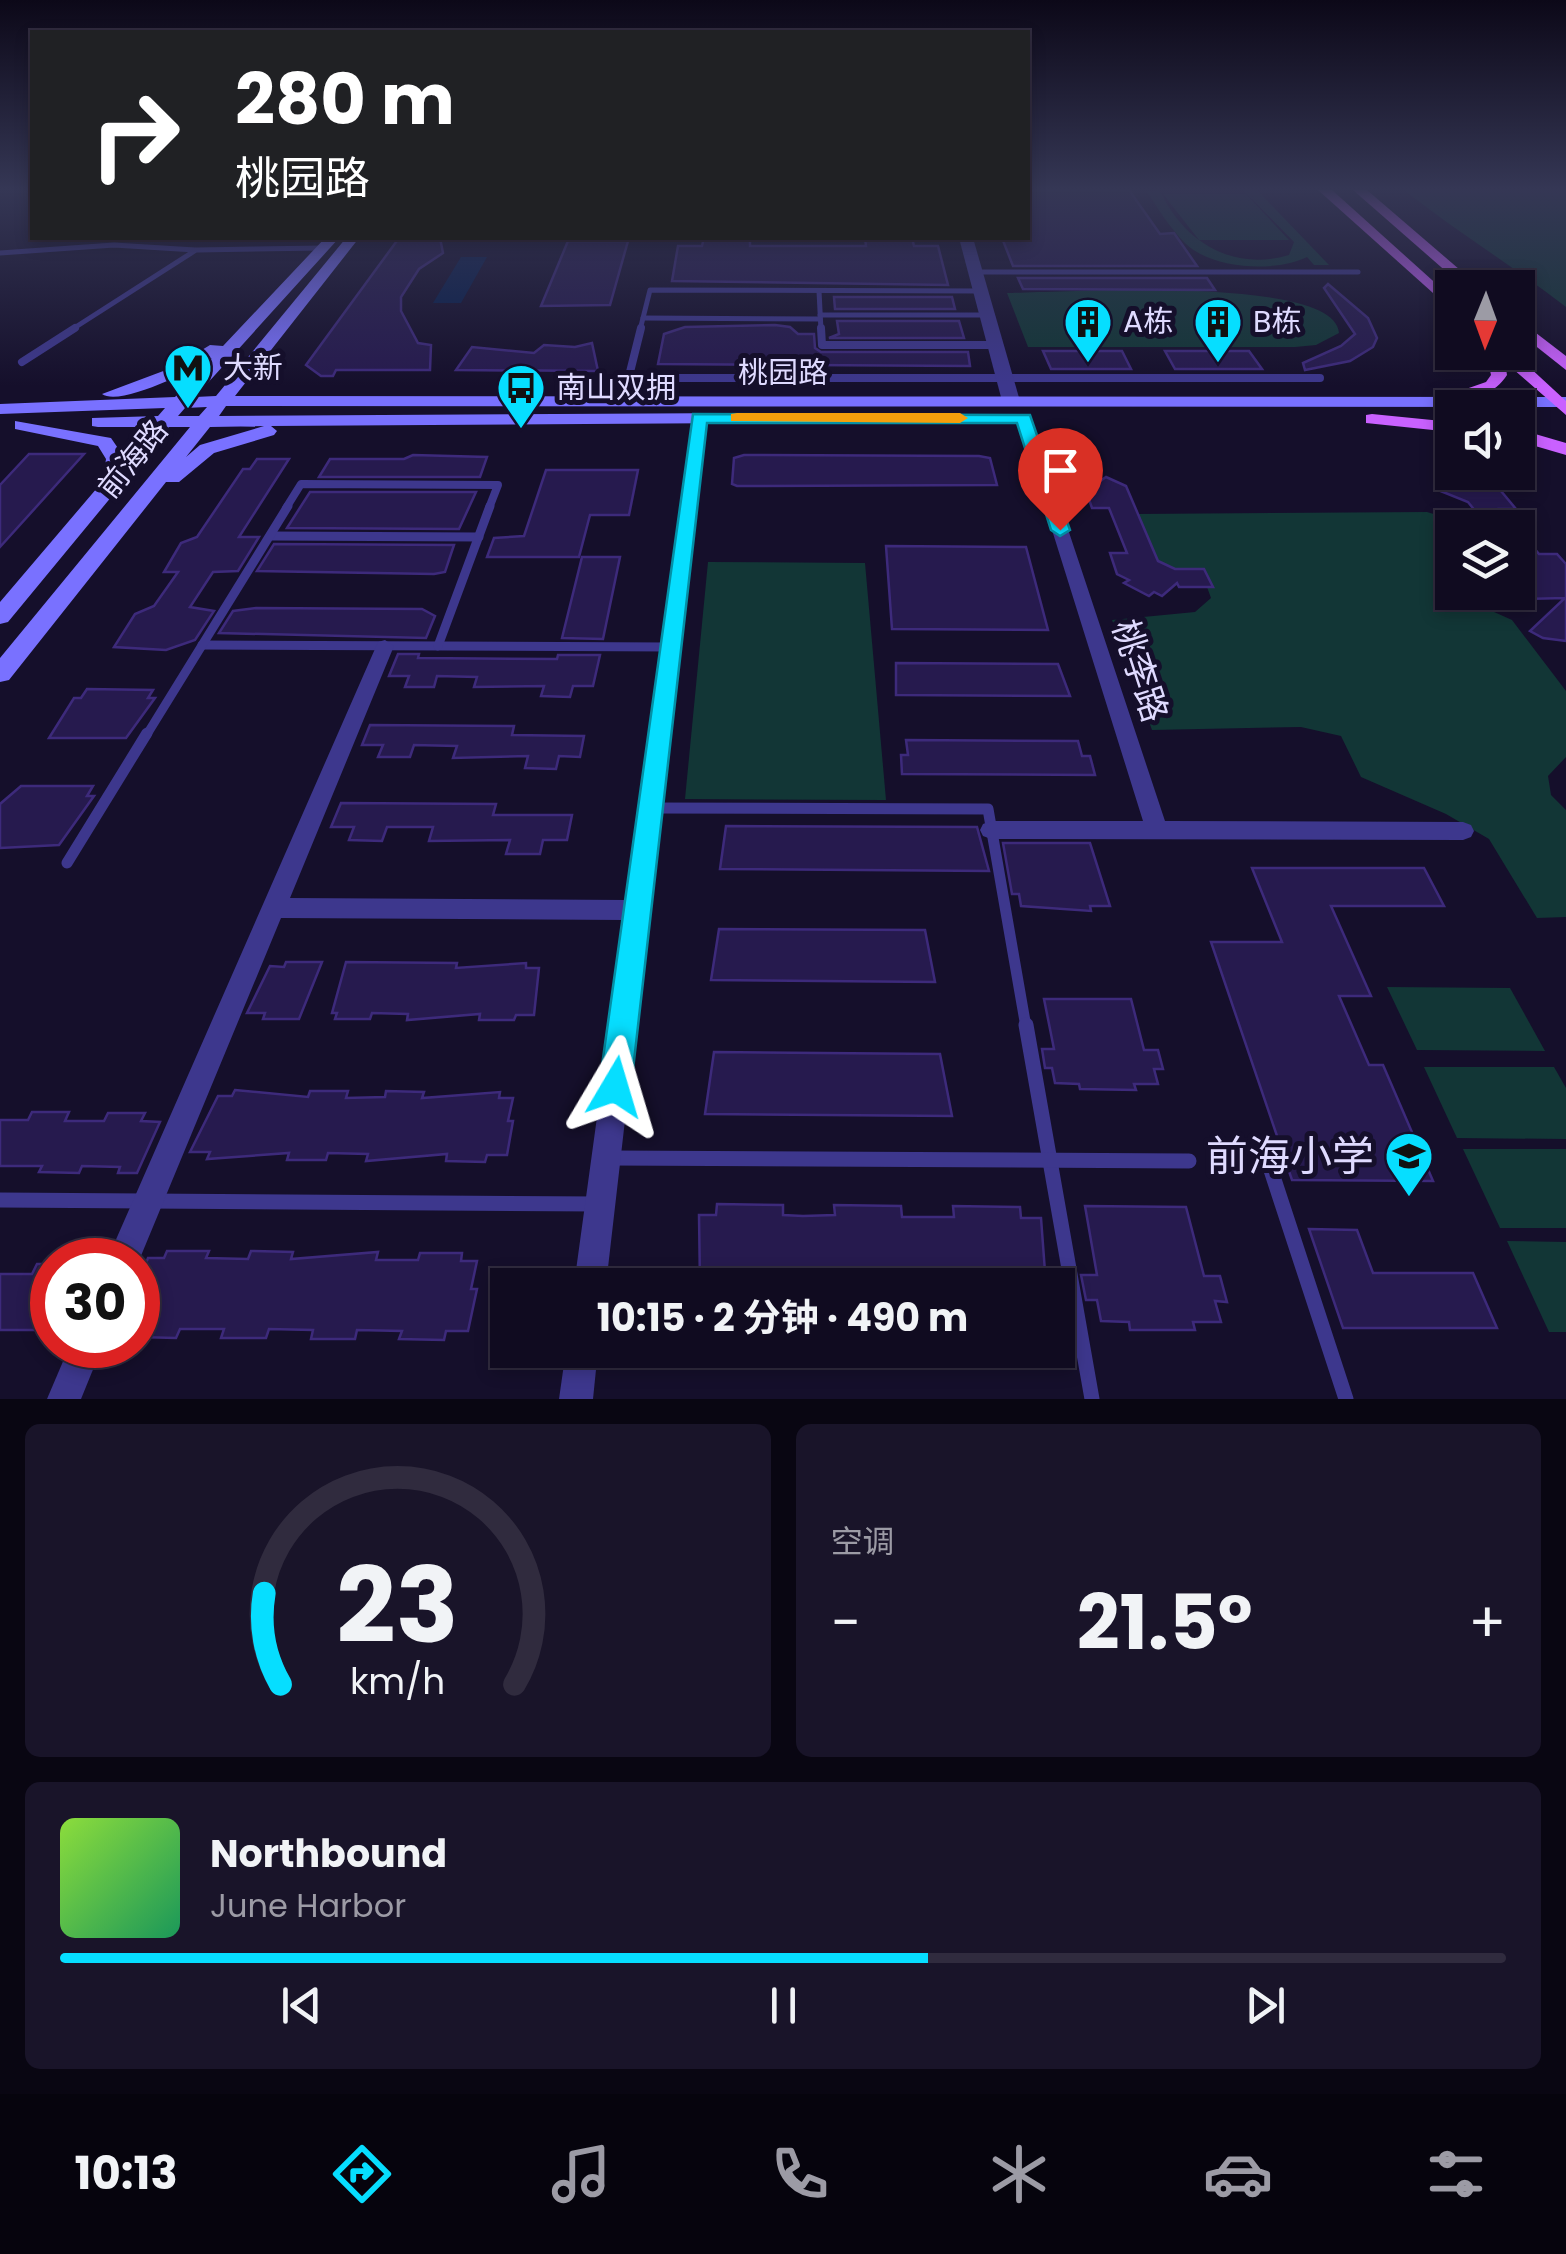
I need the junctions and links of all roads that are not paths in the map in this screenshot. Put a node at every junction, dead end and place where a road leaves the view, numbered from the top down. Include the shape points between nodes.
1 (188, 255) edge
2 (315, 255) edge
3 (338, 255) edge
4 (971, 255) edge
5 (1396, 255) edge
6 (975, 272) junction
7 (1358, 272) dead end
8 (819, 290) junction
9 (980, 291) junction
10 (1435, 291) edge
11 (987, 315) junction
12 (820, 317) junction
13 (643, 318) junction
14 (242, 333) junction
15 (1535, 339) edge
16 (995, 344) junction
17 (1543, 346) junction
18 (258, 351) junction
19 (1566, 357) edge
20 (22, 362) dead end
21 (1566, 365) edge
22 (1497, 370) edge
23 (1523, 370) edge
24 (629, 378) junction
25 (1004, 378) junction
26 (1320, 378) dead end
27 (1485, 390) edge
28 (623, 400) junction
29 (219, 401) junction
30 (1011, 401) junction
31 (180, 402) junction
32 (1535, 408) edge
33 (1564, 408) edge
34 (0, 409) edge
35 (1435, 409) edge
36 (359, 410) junction
37 (1435, 411) edge
38 (1535, 414) edge
39 (24, 416) junction
40 (699, 418) junction
41 (1024, 418) junction
42 (1372, 419) junction
43 (163, 420) junction
44 (203, 420) junction
45 (0, 425) edge
46 (1435, 425) edge
47 (1535, 440) edge
48 (1566, 450) edge
49 (113, 482) junction
50 (270, 536) junction
51 (479, 537) junction
52 (90, 559) junction
53 (0, 617) edge
54 (202, 646) junction
55 (385, 646) junction
56 (438, 646) junction
57 (670, 647) junction
58 (0, 674) edge
59 (650, 808) junction
60 (991, 830) junction
61 (1157, 830) junction
62 (1463, 832) dead end
63 (66, 863) dead end
64 (273, 908) junction
65 (637, 910) junction
66 (1266, 1155) dead end
67 (606, 1158) junction
68 (1050, 1160) junction
69 (1189, 1161) dead end
70 (0, 1200) edge
71 (148, 1201) junction
72 (600, 1204) junction
73 (133, 1238) edge
74 (592, 1268) edge
75 (77, 1368) edge
76 (580, 1368) edge
77 (64, 1399) edge
78 (576, 1399) edge
79 (1092, 1399) edge
80 (1346, 1399) edge

1 - 20 lane
2 - 14 main road, 前海路
3 - 18 main road, 前海路
4 - 6 street
5 - 10 main road
6 - 7 lane
6 - 9 street
8 - 9 lane
8 - 12 lane
8 - 13 lane via 650,290
9 - 11 street
11 - 12 lane
11 - 16 street
12 - 13 lane
12 - 16 lane via 822,344
13 - 24 lane
14 - 31 main road, 前海路
14 - 39 main road via 153,382
15 - 17 main road
16 - 25 street
17 - 19 main road
17 - 21 main road
18 - 29 main road, 前海路
18 - 36 main road via 257,369 273,386
22 - 27 main road
23 - 33 main road
24 - 25 lane
24 - 28 lane
25 - 26 lane
25 - 30 street
28 - 30 main road, 桃园路
28 - 36 main road, 桃园路
29 - 31 main road, 桃园路
29 - 36 main road, 桃园路
29 - 44 main road, 前海路
30 - 35 main road, 桃园路
31 - 39 main road, 桃园路
31 - 43 main road, 前海路
32 - 33 main road, 桃园路
33 - 38 main road
34 - 39 main road, 桃园路
36 - 40 main road, 桃园路
36 - 44 main road, 桃园路
36 - 52 main road via 207,449
37 - 42 main road, 桃园路
39 - 43 main road, 桃园路
39 - 45 main road, 桃园路
39 - 49 main road via 104,442 116,460
40 - 41 main road, 桃园路
40 - 57 street
41 - 42 main road, 桃园路
41 - 61 street, 桃李路
42 - 46 main road
43 - 44 main road, 桃园路
43 - 49 main road, 前海路
44 - 52 main road, 前海路
47 - 48 main road
49 - 53 main road, 前海路
50 - 51 lane
50 - 51 lane via 301,484 498,485
50 - 54 lane
51 - 56 lane
52 - 58 main road, 前海路
54 - 55 lane
54 - 63 lane
55 - 56 lane
55 - 64 street
56 - 57 lane
57 - 59 street
59 - 60 lane via 988,809
59 - 65 street
60 - 61 street
60 - 68 lane
61 - 62 street
64 - 65 street
64 - 71 street
65 - 67 street
66 - 80 lane
67 - 68 lane
67 - 72 street
68 - 69 lane
68 - 79 lane
70 - 71 lane
71 - 72 lane
71 - 73 street
72 - 74 street
75 - 77 street
76 - 78 street

